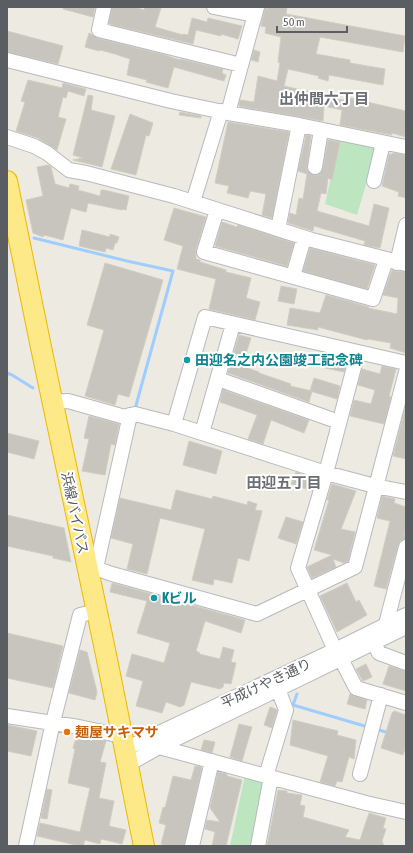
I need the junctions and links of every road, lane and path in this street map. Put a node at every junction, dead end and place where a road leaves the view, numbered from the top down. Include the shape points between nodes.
1 (104, 7) edge
2 (214, 7) edge
3 (255, 11) edge
4 (7, 60) edge
5 (241, 65) junction
6 (224, 112) junction
7 (299, 125) junction
8 (321, 130) junction
9 (7, 137) edge
10 (383, 143) junction
11 (406, 147) edge
12 (314, 166) dead end
13 (7, 181) edge
14 (374, 182) dead end
15 (194, 202) junction
16 (217, 210) junction
17 (406, 225) edge
18 (278, 229) junction
19 (304, 238) junction
20 (396, 262) edge
21 (293, 276) junction
22 (234, 324) junction
23 (358, 352) junction
24 (406, 363) edge
25 (406, 372) edge
26 (218, 379) junction
27 (52, 402) junction
28 (130, 415) junction
29 (339, 422) junction
30 (174, 424) junction
31 (202, 433) junction
32 (326, 473) junction
33 (376, 486) junction
34 (406, 492) edge
35 (406, 548) edge
36 (91, 567) junction
37 (307, 590) junction
38 (97, 611) junction
39 (406, 614) edge
40 (386, 624) junction
41 (406, 627) edge
42 (374, 643) junction
43 (338, 654) junction
44 (406, 663) edge
45 (278, 690) junction
46 (381, 695) junction
47 (406, 702) edge
48 (7, 716) edge
49 (53, 722) junction
50 (159, 747) junction
51 (125, 750) junction
52 (212, 761) junction
53 (360, 774) dead end
54 (268, 776) junction
55 (406, 812) edge
56 (26, 846) edge
57 (144, 846) edge
58 (192, 846) edge
59 (258, 846) edge

1 - 5 street via 100,30
2 - 3 street
3 - 5 street
4 - 6 street
5 - 6 street
6 - 7 street
6 - 15 street
7 - 8 street
7 - 18 street
8 - 10 street
8 - 12 street
9 - 15 street via 34,146 69,170
10 - 11 street
10 - 14 street
13 - 27 highway, 浜線バイパス
15 - 16 street
16 - 18 street
16 - 21 street via 204,252
17 - 20 street
18 - 19 street
19 - 20 street
19 - 21 street
20 - 21 street via 373,299
22 - 23 street
22 - 26 street
22 - 30 street via 205,317
23 - 24 street
23 - 29 street
25 - 33 street
26 - 29 street
26 - 31 street
27 - 28 street via 68,401 125,417
27 - 36 highway, 浜線バイパス
28 - 30 street
28 - 36 street
29 - 32 street
30 - 31 street
31 - 32 street
32 - 33 street
32 - 37 street via 298,568
33 - 34 street
33 - 37 street via 355,567
35 - 40 street
36 - 37 street via 257,614
36 - 38 highway, 浜線バイパス
37 - 43 street
38 - 49 street via 80,615
38 - 51 highway, 浜線バイパス
39 - 40 street, 平成けやき通り
40 - 43 street, 平成けやき通り
41 - 42 street, 平成けやき通り
42 - 43 street, 平成けやき通り
42 - 44 street via 379,653
43 - 45 street, 平成けやき通り
43 - 46 street via 356,688
43 - 51 street, 平成けやき通り
45 - 50 street, 平成けやき通り
45 - 54 street via 286,710
46 - 47 street
46 - 53 street
48 - 49 street
49 - 51 street via 80,726
49 - 56 street
50 - 51 street, 平成けやき通り
50 - 52 street
51 - 57 highway, 浜線バイパス
52 - 54 street
52 - 58 street
54 - 55 street
54 - 59 street

